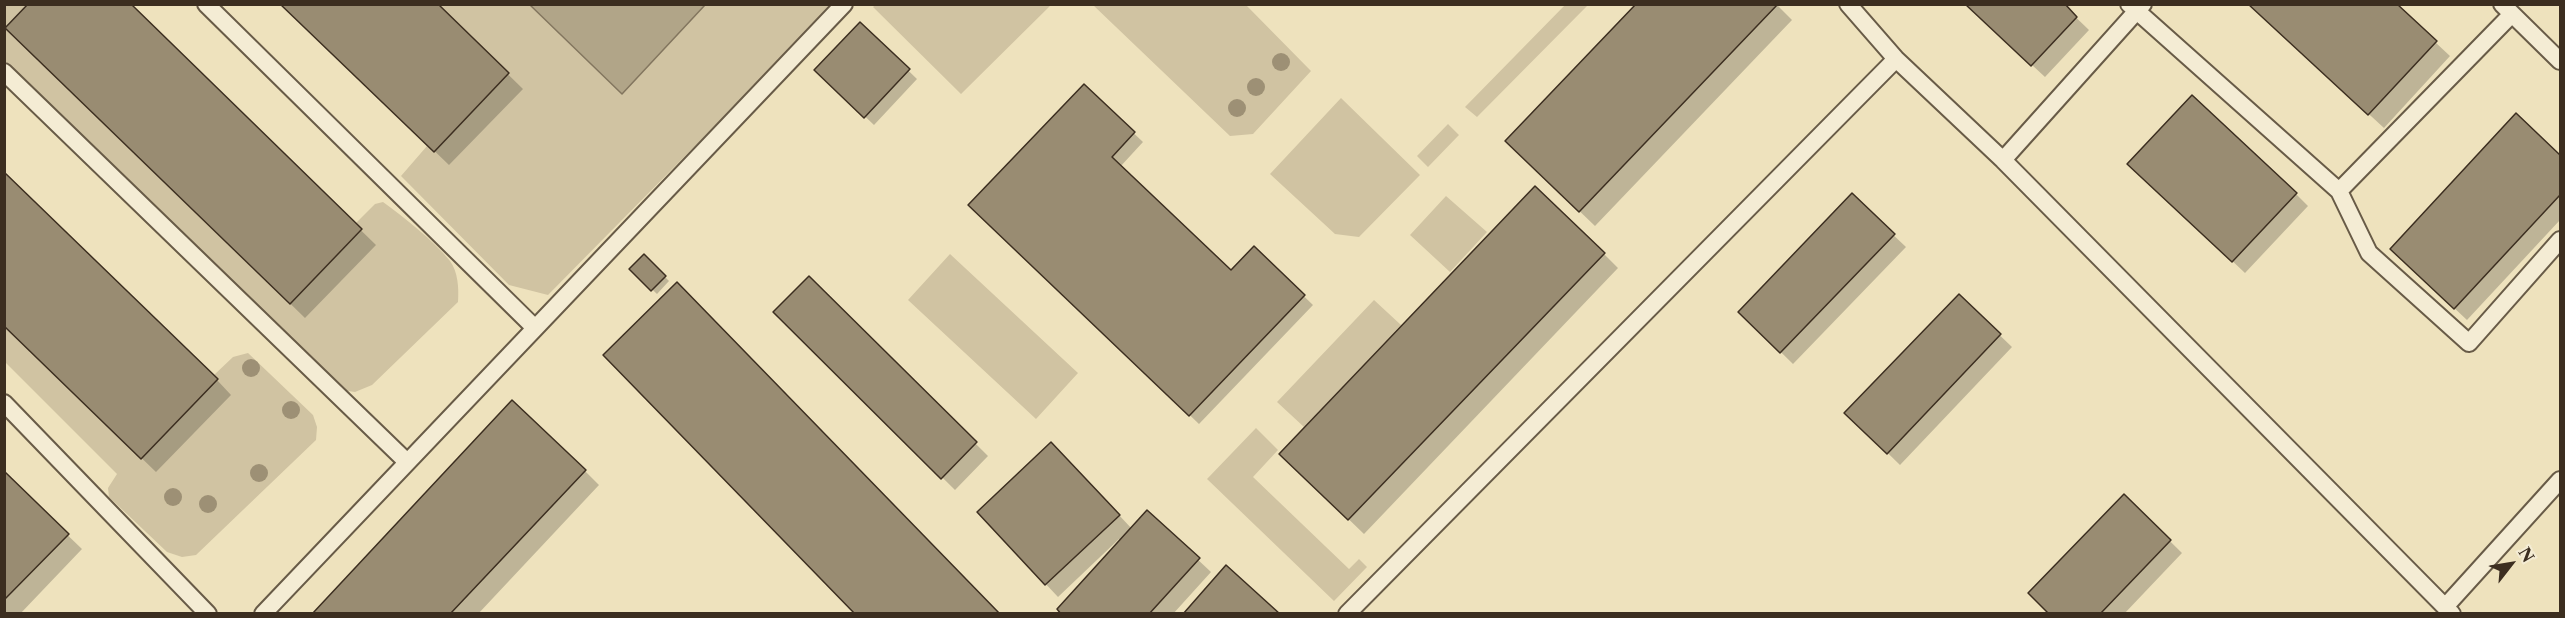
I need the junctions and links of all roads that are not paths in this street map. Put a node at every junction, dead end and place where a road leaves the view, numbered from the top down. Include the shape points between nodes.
1 (206, 4) edge
2 (844, 4) edge
3 (1848, 4) edge
4 (2136, 7) edge
5 (2507, 9) edge
6 (1896, 59) junction
7 (2560, 61) edge
8 (4, 72) edge
9 (2003, 159) junction
10 (2339, 191) junction
11 (2560, 240) edge
12 (535, 328) junction
13 (4, 404) edge
14 (408, 462) junction
15 (2560, 480) edge
16 (2449, 610) edge
17 (208, 614) edge
18 (262, 614) edge
19 (1347, 614) edge

1 - 12 lane
2 - 12 lane
3 - 6 lane
4 - 9 lane
4 - 10 lane
5 - 7 lane
5 - 10 lane
6 - 9 lane
6 - 19 lane
8 - 14 lane
9 - 16 lane
10 - 11 lane via 2369,253 2469,343
12 - 14 lane
13 - 17 lane
14 - 18 lane
15 - 16 lane

